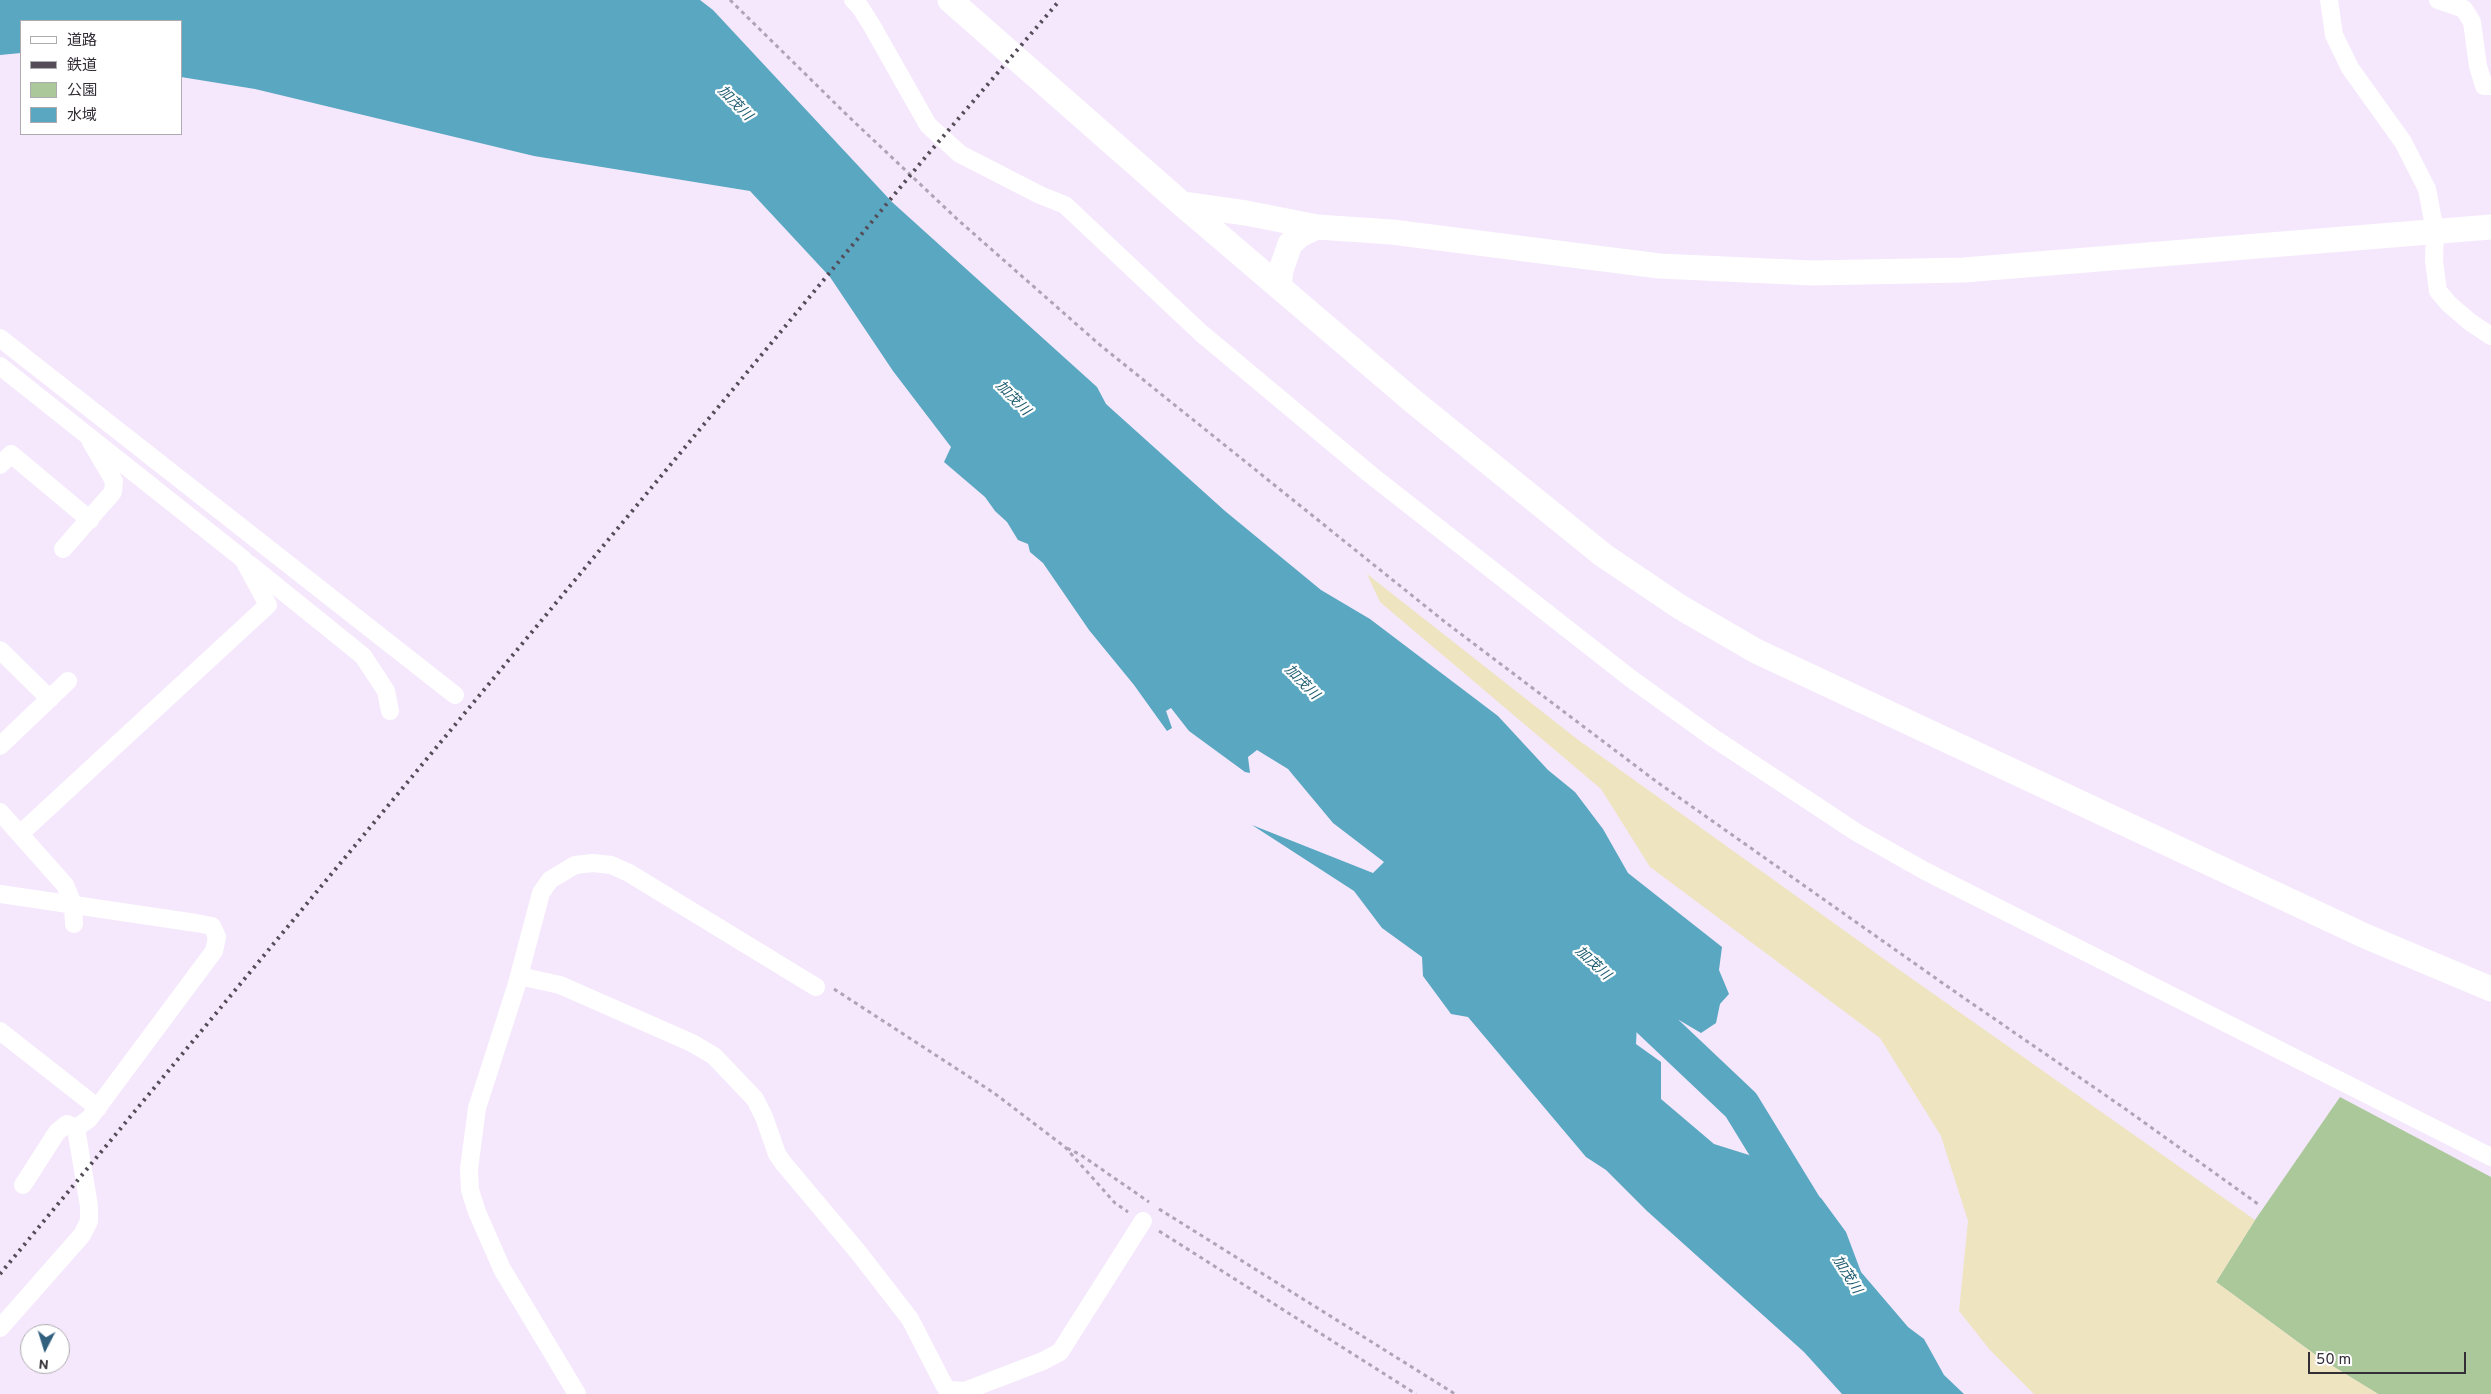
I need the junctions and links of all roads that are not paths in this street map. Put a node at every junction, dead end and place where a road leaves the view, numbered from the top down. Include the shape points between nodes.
1 (853, 0) edge
2 (950, 0) edge
3 (2329, 0) edge
4 (2438, 0) edge
5 (2491, 86) edge
6 (1182, 204) junction
7 (2491, 227) edge
8 (1317, 228) junction
9 (2435, 231) junction
10 (1279, 287) junction
11 (2491, 336) edge
12 (0, 338) edge
13 (0, 366) edge
14 (86, 433) junction
15 (0, 465) edge
16 (90, 520) junction
17 (63, 549) dead end
18 (243, 559) junction
19 (0, 650) edge
20 (68, 681) dead end
21 (455, 696) dead end
22 (50, 699) junction
23 (390, 712) dead end
24 (0, 746) edge
25 (0, 812) edge
26 (20, 834) junction
27 (0, 894) edge
28 (73, 904) junction
29 (74, 924) dead end
30 (519, 976) junction
31 (816, 987) road end
32 (2491, 989) edge
33 (0, 1031) edge
34 (98, 1108) junction
35 (76, 1128) junction
36 (2491, 1157) edge
37 (23, 1185) dead end
38 (1143, 1221) road end
39 (0, 1328) edge
40 (980, 1390) edge
41 (577, 1394) edge

1 - 36 street via 872,26 928,125 960,154 1065,205 1202,333 1371,475 1630,678 1712,737 1848,827 1925,870
2 - 6 street
3 - 9 street via 2334,35 2350,68 2403,142 2427,188
4 - 5 street via 2464,8 2472,22 2484,86
6 - 8 street
6 - 10 street
7 - 9 street
8 - 9 street via 1383,231 1659,266 1812,272 1964,270
8 - 10 street via 1300,235 1290,244
9 - 11 street via 2438,291 2470,322
10 - 32 street via 1595,549 1680,608 1765,655 2365,936
12 - 21 street
13 - 14 street
14 - 16 street via 114,481 113,492
14 - 18 street
15 - 16 street via 11,454
16 - 17 street
18 - 23 street via 363,656 386,691
18 - 26 street via 268,605
19 - 22 street
20 - 22 street
22 - 24 street
25 - 26 street
26 - 28 street via 65,886
27 - 28 street
28 - 29 street
28 - 34 street via 212,926 217,937 214,951
30 - 31 street via 541,893 561,872 575,865 593,863 628,872
30 - 40 street via 569,989 692,1043 714,1056 754,1099 764,1117 776,1154 910,1318 944,1385 955,1391
30 - 41 street via 477,1108 469,1169 470,1190 502,1269
33 - 34 street
34 - 35 street
35 - 37 street via 66,1124 57,1132
35 - 39 street via 89,1220 82,1234
38 - 40 street via 1060,1352

